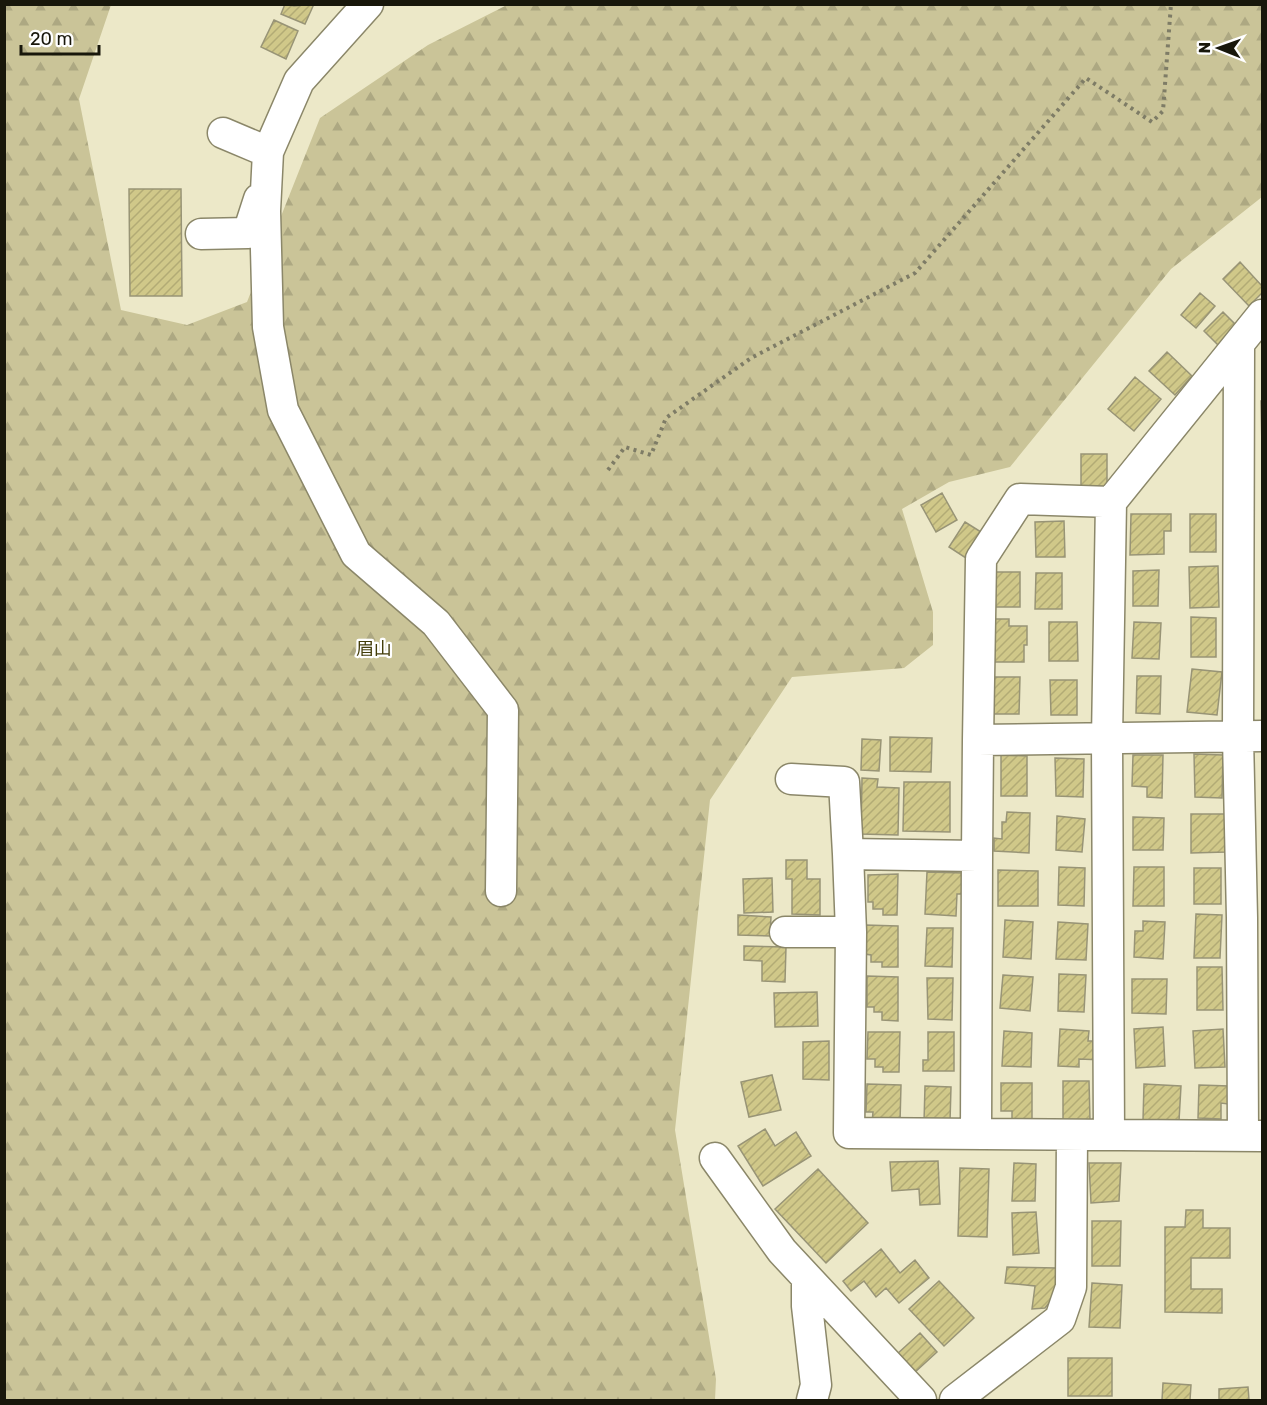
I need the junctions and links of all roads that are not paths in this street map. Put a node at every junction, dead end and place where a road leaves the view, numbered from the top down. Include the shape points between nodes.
1 (368, 4) edge
2 (223, 133) dead end
3 (267, 164) junction
4 (201, 234) dead end
5 (1263, 315) edge
6 (1239, 345) junction
7 (1111, 502) junction
8 (1250, 737) edge
9 (1107, 738) junction
10 (978, 740) junction
11 (791, 779) dead end
12 (848, 854) junction
13 (977, 856) junction
14 (501, 891) dead end
15 (784, 932) dead end
16 (850, 932) junction
17 (975, 1134) junction
18 (1072, 1135) junction
19 (1109, 1135) junction
20 (1253, 1136) edge
21 (716, 1158) dead end
22 (807, 1278) junction
23 (812, 1401) edge
24 (921, 1401) edge
25 (955, 1401) edge

1 - 3 street via 299,81
2 - 3 street
3 - 4 street via 248,233
3 - 14 street via 267,327 283,410 356,554 436,623 503,710
5 - 6 street
6 - 7 street
6 - 8 street
7 - 9 street
7 - 10 street via 1020,499 981,559
8 - 9 street
8 - 20 street via 1242,918
9 - 10 street
9 - 19 street
10 - 13 street
11 - 12 street via 844,782
12 - 13 street
12 - 16 street
13 - 17 street
15 - 16 street
16 - 17 street via 849,1133
17 - 18 street
18 - 19 street
18 - 25 street via 1071,1287 1060,1318
19 - 20 street
21 - 22 street via 782,1251
22 - 23 street via 816,1385
22 - 24 street

